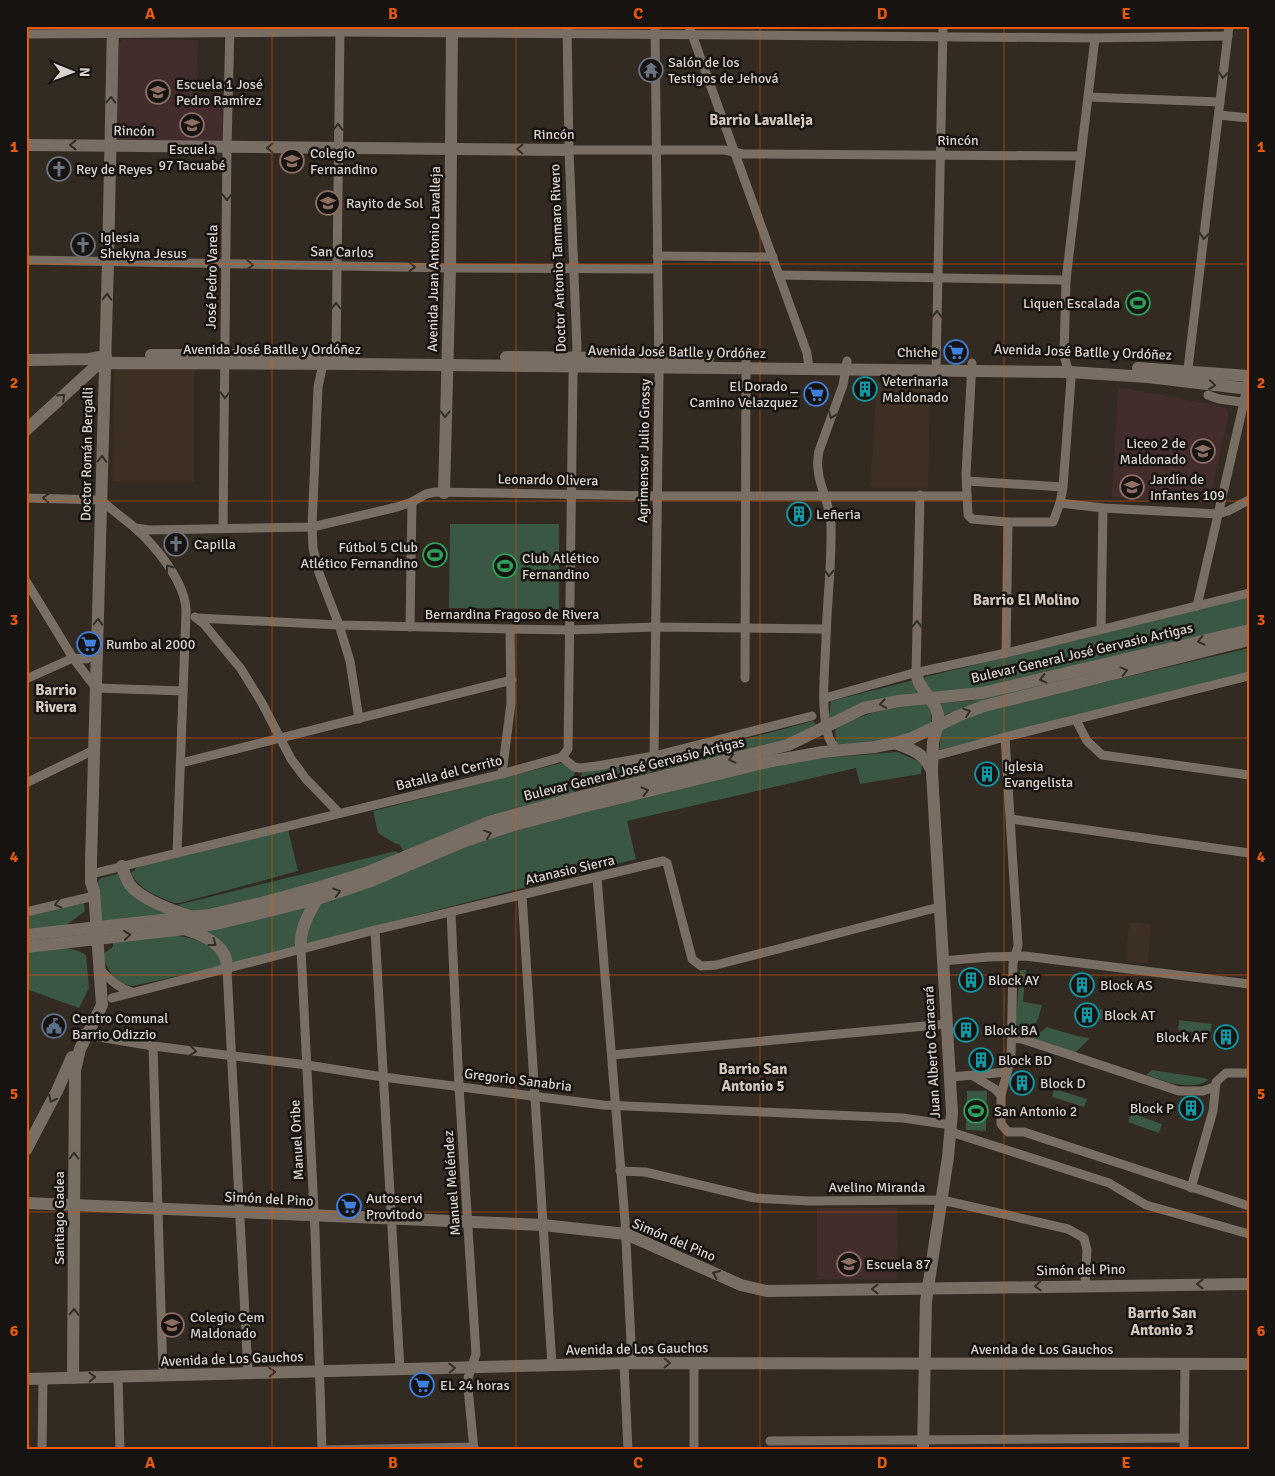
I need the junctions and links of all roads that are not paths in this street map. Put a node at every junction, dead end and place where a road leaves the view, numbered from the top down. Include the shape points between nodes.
1 (943, 26) edge
2 (230, 29) edge
3 (340, 29) edge
4 (113, 30) edge
5 (452, 30) edge
6 (567, 30) edge
7 (655, 30) edge
8 (691, 31) edge
9 (1229, 31) edge
10 (26, 34) edge
11 (943, 37) junction
12 (1095, 38) junction
13 (1088, 97) junction
14 (1220, 102) junction
15 (1219, 114) junction
16 (1249, 118) edge
17 (26, 145) edge
18 (110, 145) junction
19 (227, 147) junction
20 (338, 148) junction
21 (451, 148) junction
22 (569, 150) junction
23 (656, 150) junction
24 (734, 152) junction
25 (940, 154) junction
26 (1081, 156) junction
27 (657, 256) junction
28 (773, 257) junction
29 (26, 260) edge
30 (108, 261) junction
31 (226, 264) junction
32 (336, 266) junction
33 (450, 268) junction
34 (574, 269) junction
35 (657, 269) junction
36 (779, 275) junction
37 (938, 277) junction
38 (1066, 280) junction
39 (336, 355) junction
40 (225, 358) junction
41 (82, 359) junction
42 (26, 360) edge
43 (105, 360) junction
44 (446, 361) junction
45 (575, 362) junction
46 (658, 362) junction
47 (323, 364) junction
48 (746, 364) junction
49 (809, 365) junction
50 (847, 365) junction
51 (936, 366) junction
52 (972, 367) junction
53 (1068, 368) junction
54 (88, 372) junction
55 (1248, 376) edge
56 (1187, 377) junction
57 (1248, 389) edge
58 (1208, 395) dead end
59 (1246, 403) edge
60 (26, 430) edge
61 (967, 481) junction
62 (1063, 487) junction
63 (444, 492) junction
64 (570, 494) junction
65 (920, 495) junction
66 (657, 496) junction
67 (746, 496) junction
68 (825, 496) junction
69 (967, 496) junction
70 (26, 498) edge
71 (101, 500) junction
72 (1249, 500) edge
73 (412, 502) junction
74 (1060, 503) junction
75 (1103, 508) junction
76 (1218, 514) junction
77 (1008, 522) junction
78 (312, 527) junction
79 (135, 528) junction
80 (223, 528) junction
81 (26, 581) edge
82 (1249, 593) edge
83 (1197, 606) junction
84 (186, 612) junction
85 (197, 618) junction
86 (339, 625) junction
87 (410, 627) junction
88 (656, 627) junction
89 (745, 628) junction
90 (510, 629) junction
91 (826, 629) junction
92 (1101, 629) junction
93 (568, 630) junction
94 (1249, 630) edge
95 (1249, 640) edge
96 (97, 653) junction
97 (1006, 653) junction
98 (73, 658) junction
99 (916, 673) junction
100 (1249, 676) edge
101 (745, 678) dead end
102 (26, 679) edge
103 (512, 680) junction
104 (96, 688) junction
105 (183, 691) junction
106 (825, 698) junction
107 (928, 698) junction
108 (812, 716) dead end
109 (359, 719) junction
110 (1076, 720) junction
111 (938, 725) junction
112 (826, 726) junction
113 (1005, 737) junction
114 (279, 738) junction
115 (895, 743) junction
116 (94, 750) junction
117 (838, 750) junction
118 (654, 756) junction
119 (562, 758) junction
120 (929, 758) junction
121 (181, 763) junction
122 (502, 774) junction
123 (1249, 775) edge
124 (26, 783) edge
125 (339, 813) junction
126 (1011, 819) junction
127 (177, 853) junction
128 (1249, 853) edge
129 (122, 866) junction
130 (91, 878) junction
131 (597, 878) junction
132 (522, 895) junction
133 (317, 898) junction
134 (92, 904) junction
135 (939, 907) junction
136 (26, 912) edge
137 (451, 912) junction
138 (193, 917) junction
139 (185, 929) junction
140 (375, 930) junction
141 (26, 935) edge
142 (26, 947) edge
143 (301, 949) junction
144 (1016, 956) junction
145 (942, 961) junction
146 (97, 963) junction
147 (227, 969) junction
148 (1249, 984) edge
149 (133, 992) junction
150 (112, 998) dead end
151 (946, 1024) junction
152 (86, 1034) junction
153 (1012, 1038) junction
154 (153, 1046) junction
155 (612, 1055) junction
156 (232, 1056) junction
157 (307, 1065) junction
158 (1007, 1072) junction
159 (1249, 1073) edge
160 (973, 1076) junction
161 (383, 1077) junction
162 (951, 1077) junction
163 (459, 1086) junction
164 (1214, 1087) junction
165 (1001, 1095) junction
166 (535, 1097) junction
167 (616, 1106) junction
168 (951, 1129) junction
169 (26, 1150) edge
170 (620, 1171) junction
171 (1191, 1188) junction
172 (942, 1200) junction
173 (26, 1203) edge
174 (75, 1205) junction
175 (1249, 1206) edge
176 (158, 1209) junction
177 (240, 1212) junction
178 (314, 1216) junction
179 (391, 1219) junction
180 (468, 1221) junction
181 (543, 1225) junction
182 (626, 1234) junction
183 (1249, 1234) edge
184 (1249, 1284) edge
185 (1085, 1285) junction
186 (929, 1288) junction
187 (628, 1364) junction
188 (694, 1364) junction
189 (924, 1364) junction
190 (1185, 1364) junction
191 (1249, 1364) edge
192 (552, 1365) junction
193 (473, 1368) junction
194 (400, 1369) junction
195 (320, 1371) junction
196 (248, 1373) junction
197 (163, 1376) junction
198 (118, 1377) junction
199 (73, 1378) junction
200 (26, 1379) edge
201 (43, 1379) junction
202 (1184, 1438) junction
203 (770, 1442) dead end
204 (923, 1445) edge
205 (474, 1448) edge
206 (42, 1450) edge
207 (120, 1450) edge
208 (324, 1450) edge
209 (628, 1450) edge
210 (694, 1450) edge
211 (1184, 1450) edge

1 - 11 street
2 - 3 street
2 - 4 street
2 - 19 street, José Pedro Varela
3 - 5 street
20 -> 3 street
4 - 10 street
18 -> 4 street, Doctor Román Bergalli
5 - 6 street
5 - 21 street, Avenida Juan Antonio Lavalleja
6 - 7 street
6 - 22 street, Doctor Antonio Tammaro Rivero
7 - 8 street
7 - 23 street, Agrimensor Julio Grossy
8 - 11 street
8 - 24 street
9 - 12 street
9 -> 14 street
11 - 12 street
11 - 25 street
12 - 13 street
13 - 14 street
13 - 26 street
14 - 15 street
15 - 16 street
15 -> 56 street
18 -> 17 street, Rincón
18 - 19 street, Rincón
18 - 30 street, Doctor Román Bergalli
20 -> 19 street, Rincón
19 -> 31 street, José Pedro Varela
20 - 21 street, Rincón
20 - 32 street
22 -> 21 street, Rincón
21 - 33 street, Avenida Juan Antonio Lavalleja
22 - 23 street, Rincón
22 - 34 street, Doctor Antonio Tammaro Rivero
23 - 24 street, Rincón
23 - 27 street, Agrimensor Julio Grossy
24 - 25 street, Rincón
24 - 28 street
25 - 26 street, Rincón
25 - 37 street
26 - 38 street
27 - 28 street
27 - 35 street, Agrimensor Julio Grossy
28 - 36 street
29 - 30 street, San Carlos
30 - 31 street, San Carlos
43 -> 30 street, Doctor Román Bergalli
31 -> 32 street, San Carlos
31 - 40 street, José Pedro Varela
32 -> 33 street, San Carlos
39 -> 32 street
33 - 34 street, San Carlos
33 - 44 street, Avenida Juan Antonio Lavalleja
34 - 35 street, San Carlos
34 - 45 street, Doctor Antonio Tammaro Rivero
35 - 46 street, Agrimensor Julio Grossy
36 - 37 street
36 - 49 street
37 - 38 street
51 -> 37 street
38 - 53 street via 1064,356
39 - 40 street, Avenida José Batlle y Ordóñez
39 - 44 street, Avenida José Batlle y Ordóñez
40 - 43 street, Avenida José Batlle y Ordóñez
40 - 47 street, Avenida José Batlle y Ordóñez
40 -> 80 street, José Pedro Varela
41 - 42 street, Avenida José Batlle y Ordóñez
41 - 43 street, Avenida José Batlle y Ordóñez
41 - 54 street
43 - 54 street
71 -> 43 street, Doctor Román Bergalli
44 - 45 street, Avenida José Batlle y Ordóñez
44 - 47 street, Avenida José Batlle y Ordóñez
44 -> 63 street, Avenida Juan Antonio Lavalleja
45 - 46 street, Avenida José Batlle y Ordóñez
45 - 64 street, Doctor Antonio Tammaro Rivero
46 - 48 street, Avenida José Batlle y Ordóñez
46 - 66 street, Agrimensor Julio Grossy
47 - 78 street via 318,387
48 - 49 street, Avenida José Batlle y Ordóñez
48 - 67 street
49 - 50 street, Avenida José Batlle y Ordóñez
50 - 51 street, Avenida José Batlle y Ordóñez
50 -> 68 street via 839,400 818,451 817,472
51 - 52 street, Avenida José Batlle y Ordóñez
52 - 53 street, Avenida José Batlle y Ordóñez
52 - 61 street
53 - 56 street, Avenida José Batlle y Ordóñez via 1148,377
53 - 62 street via 1071,380
60 -> 54 street
55 - 56 street, Avenida José Batlle y Ordóñez
55 - 57 street
56 -> 57 street, Avenida José Batlle y Ordóñez
57 - 59 street
58 - 59 street
59 - 76 street
61 - 62 street
61 - 69 street
62 - 74 street
63 - 64 street, Leonardo Olivera
63 - 73 street, Leonardo Olivera via 426,494
64 - 66 street, Leonardo Olivera
64 - 93 street, Doctor Antonio Tammaro Rivero
65 - 68 street, Leonardo Olivera
65 - 69 street, Leonardo Olivera
99 -> 65 street
66 - 67 street, Leonardo Olivera
66 - 88 street, Agrimensor Julio Grossy
67 - 68 street, Leonardo Olivera
67 - 89 street
68 -> 91 street via 831,525
69 - 77 street via 968,515 972,519
71 -> 70 street
71 - 79 street
96 -> 71 street, Doctor Román Bergalli
72 - 76 street
73 - 78 street, Leonardo Olivera
73 - 87 street
74 - 75 street
74 - 77 street via 1056,518 1049,524
75 - 76 street
75 - 92 street
76 - 83 street
77 - 97 street
78 - 80 street, Leonardo Olivera
78 - 86 street via 319,573
79 - 80 street, Leonardo Olivera
84 -> 79 street via 183,593 174,575
81 - 98 street
82 - 83 street
83 - 92 street
84 - 85 street
84 - 105 street
85 - 86 street, Bernardina Fragoso de Rivera
85 - 114 street via 241,669
86 - 87 street, Bernardina Fragoso de Rivera
86 - 109 street via 350,660
87 - 90 street, Bernardina Fragoso de Rivera
88 - 89 street, Bernardina Fragoso de Rivera
88 - 93 street, Bernardina Fragoso de Rivera
88 - 118 street, Agrimensor Julio Grossy
89 - 91 street, Bernardina Fragoso de Rivera
89 - 101 street
90 - 93 street, Bernardina Fragoso de Rivera
90 - 103 street
91 - 106 street
92 - 97 street
93 - 119 street, Doctor Antonio Tammaro Rivero via 568,749
94 -> 107 street, Bulevar General José Gervasio Artigas via 982,694
111 -> 95 street, Bulevar General José Gervasio Artigas via 984,706
96 - 98 street via 87,658
96 - 104 street, Doctor Román Bergalli
97 - 99 street
98 - 102 street
98 - 104 street
99 - 106 street
99 - 107 street
100 - 110 street
103 - 109 street
103 - 122 street
104 - 105 street
104 - 116 street, Doctor Román Bergalli
105 - 121 street
106 - 112 street
107 - 111 street via 937,710
107 -> 112 street, Bulevar General José Gervasio Artigas via 864,708
108 - 118 street
109 - 114 street
110 - 113 street
110 - 123 street via 1087,741 1102,755
111 - 115 street, Bulevar General José Gervasio Artigas
111 - 120 street
112 - 117 street via 831,744
112 -> 138 street, Bulevar General José Gervasio Artigas via 788,745 489,822 368,872 320,887
113 - 120 street
113 - 126 street
114 - 121 street
114 - 125 street via 306,779
115 - 117 street, Bulevar General José Gervasio Artigas
115 - 120 street
116 - 124 street
116 - 130 street, Doctor Román Bergalli
133 -> 117 street, Bulevar General José Gervasio Artigas via 371,881 465,841 514,825 772,761
118 - 119 street via 580,768
119 - 122 street, Batalla del Cerrito
120 - 135 street, Juan Alberto Caracará
121 - 127 street
122 - 125 street, Batalla del Cerrito
125 - 127 street, Batalla del Cerrito
126 - 128 street
126 - 144 street
127 - 129 street, Batalla del Cerrito
129 - 130 street, Batalla del Cerrito
129 - 138 street via 134,890
130 - 134 street, Doctor Román Bergalli
131 - 132 street, Atanasio Sierra
131 - 135 street, Atanasio Sierra via 666,862 692,959 704,967
131 - 155 street
132 - 137 street, Atanasio Sierra
132 - 166 street
133 - 139 street, Bulevar General José Gervasio Artigas
133 - 143 street via 302,927
134 -> 136 street
134 - 146 street, Doctor Román Bergalli
135 - 145 street, Juan Alberto Caracará
137 - 140 street, Atanasio Sierra
137 - 163 street, Manuel Meléndez
138 - 141 street, Bulevar General José Gervasio Artigas
142 -> 139 street, Bulevar General José Gervasio Artigas
139 -> 147 street via 216,944 226,957
140 - 143 street, Atanasio Sierra
140 - 161 street
143 - 147 street, Atanasio Sierra
143 - 157 street, Manuel Oribe
144 - 145 street
144 - 148 street via 1062,959
144 - 153 street
145 - 151 street, Juan Alberto Caracará
146 - 149 street via 121,988
146 - 152 street, Doctor Román Bergalli via 96,1004
147 - 149 street, Atanasio Sierra
147 - 156 street
149 - 150 street, Atanasio Sierra
151 - 155 street
151 - 162 street, Juan Alberto Caracará
152 - 154 street, Gregorio Sanabria
152 -> 169 street
174 -> 152 street, Santiago Gadea via 74,1083 77,1058
153 - 158 street
153 - 164 street via 1180,1091 1203,1091
154 -> 156 street, Gregorio Sanabria
154 - 176 street
155 - 167 street
156 - 157 street, Gregorio Sanabria
156 - 177 street
157 - 161 street, Gregorio Sanabria
157 - 178 street, Manuel Oribe
158 - 160 street
158 - 165 street
159 - 164 street via 1226,1073
160 - 162 street
160 - 165 street
161 - 163 street, Gregorio Sanabria
161 - 179 street
162 - 168 street, Juan Alberto Caracará
163 - 166 street, Gregorio Sanabria
163 - 180 street, Manuel Meléndez
164 - 171 street via 1214,1111
165 - 171 street via 1000,1120 1008,1132 1024,1132
166 - 167 street, Gregorio Sanabria
166 - 181 street
167 - 168 street, Gregorio Sanabria via 903,1118
167 - 170 street
168 - 172 street, Juan Alberto Caracará
168 - 183 street, Gregorio Sanabria via 1109,1183 1146,1205
170 - 172 street, Avelino Miranda via 644,1172 755,1198
170 - 182 street
171 - 175 street
172 - 185 street, Avelino Miranda via 1068,1229 1084,1238 1087,1250
172 - 186 street, Juan Alberto Caracará
173 - 174 street, Simón del Pino
174 - 176 street, Simón del Pino
199 -> 174 street, Santiago Gadea
176 - 177 street, Simón del Pino
176 - 197 street
177 - 178 street, Simón del Pino
177 - 196 street
178 - 179 street, Simón del Pino
178 - 195 street, Manuel Oribe
179 - 180 street, Simón del Pino
179 - 194 street
180 - 181 street, Simón del Pino
180 - 193 street, Manuel Meléndez via 476,1354
181 - 182 street, Simón del Pino
181 - 192 street
186 -> 182 street, Simón del Pino via 761,1290 741,1285
182 - 187 street
184 -> 185 street, Simón del Pino
185 -> 186 street, Simón del Pino
186 - 189 street, Juan Alberto Caracará
187 -> 188 street, Avenida de Los Gauchos
187 - 192 street, Avenida de Los Gauchos
187 - 209 street
188 - 189 street, Avenida de Los Gauchos
188 - 210 street
189 - 190 street, Avenida de Los Gauchos
189 - 204 street, Juan Alberto Caracará
190 - 191 street, Avenida de Los Gauchos
190 - 202 street
192 - 193 street, Avenida de Los Gauchos
194 -> 193 street, Avenida de Los Gauchos
193 - 205 street, Manuel Meléndez via 468,1388
194 - 195 street, Avenida de Los Gauchos
196 -> 195 street, Avenida de Los Gauchos
195 - 208 street, Manuel Oribe
196 - 197 street, Avenida de Los Gauchos
197 - 198 street, Avenida de Los Gauchos
199 -> 198 street, Avenida de Los Gauchos
198 - 207 street
199 - 201 street, Avenida de Los Gauchos
200 - 201 street, Avenida de Los Gauchos
201 - 206 street
202 - 204 street
202 - 211 street
203 - 204 street
205 - 208 street

